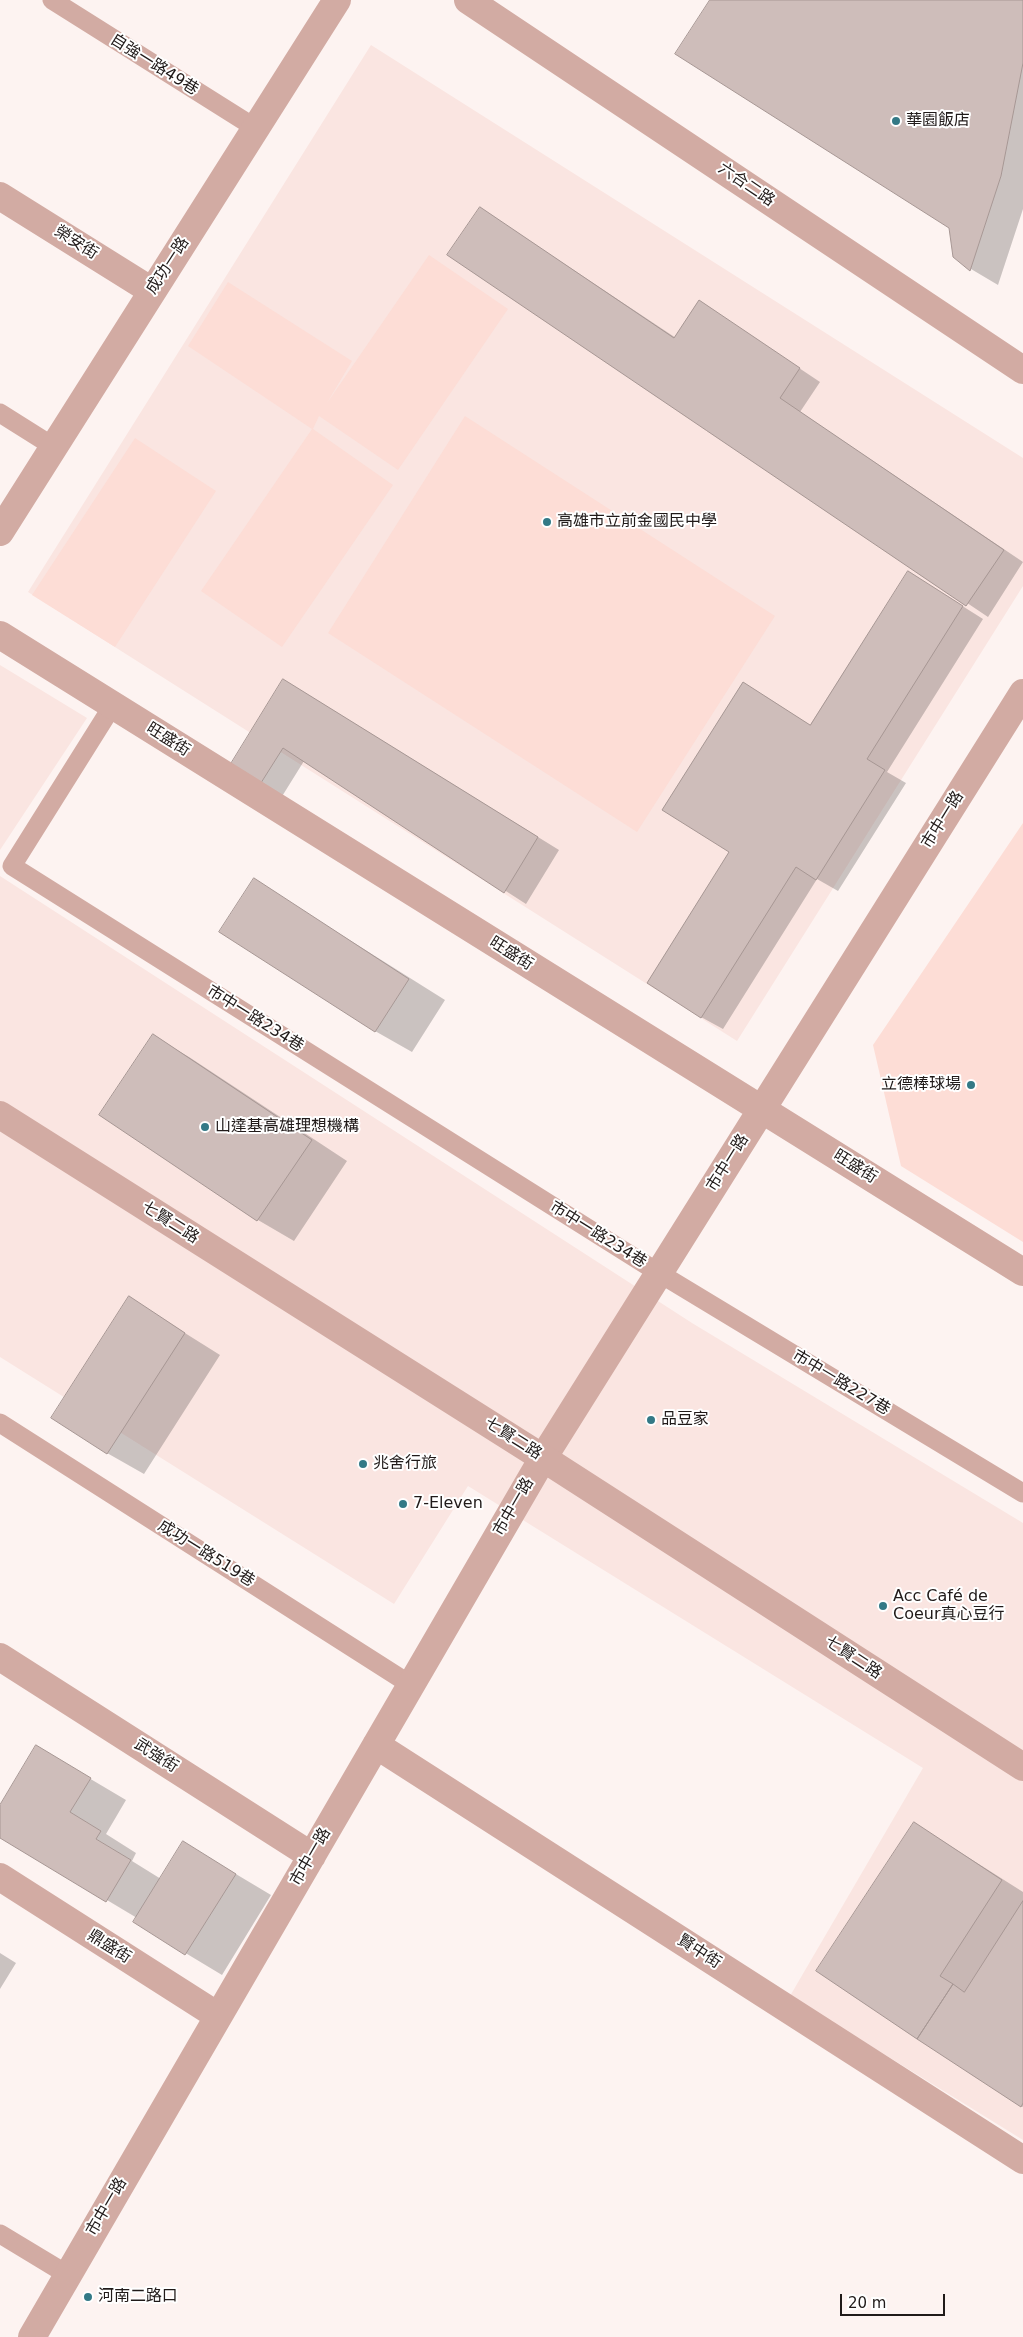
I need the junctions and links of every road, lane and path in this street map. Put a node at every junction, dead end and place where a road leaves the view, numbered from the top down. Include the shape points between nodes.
1 (52, 0) edge
2 (337, 0) edge
3 (468, 0) edge
4 (257, 129) junction
5 (0, 196) edge
6 (152, 291) junction
7 (1023, 370) edge
8 (0, 413) edge
9 (54, 447) junction
10 (0, 532) edge
11 (0, 635) edge
12 (1023, 693) edge
13 (113, 705) junction
14 (762, 1109) junction
15 (0, 1115) edge
16 (1023, 1272) edge
17 (658, 1273) junction
18 (0, 1423) edge
19 (542, 1458) junction
20 (1023, 1493) edge
21 (0, 1657) edge
22 (411, 1685) junction
23 (376, 1745) junction
24 (1023, 1767) edge
25 (312, 1856) junction
26 (0, 1878) edge
27 (218, 2016) junction
28 (1023, 2160) edge
29 (0, 2234) edge
30 (68, 2275) junction
31 (32, 2337) edge

1 - 4 lane, 自強一路49巷
2 - 4 street, 成功一路
3 - 7 street, 六合二路
4 - 6 street, 成功一路
5 - 6 street, 榮安街
6 - 9 street, 成功一路
8 - 9 lane
9 - 10 street, 成功一路
11 - 13 street, 旺盛街
12 - 14 street, 市中一路
13 - 14 street, 旺盛街
13 - 17 lane, 市中一路234巷 via 12,866
14 - 16 street, 旺盛街
14 - 17 street, 市中一路
15 - 19 street, 七賢二路
17 - 19 street, 市中一路
17 - 20 lane, 市中一路227巷
18 - 22 lane, 成功一路519巷
19 - 22 street, 市中一路
19 - 24 street, 七賢二路
21 - 25 street, 武強街
22 - 23 street, 市中一路
23 - 25 street, 市中一路
23 - 28 street, 賢中街
25 - 27 street, 市中一路
26 - 27 street, 鼎盛街
27 - 30 street, 市中一路
29 - 30 lane
30 - 31 street, 市中一路

